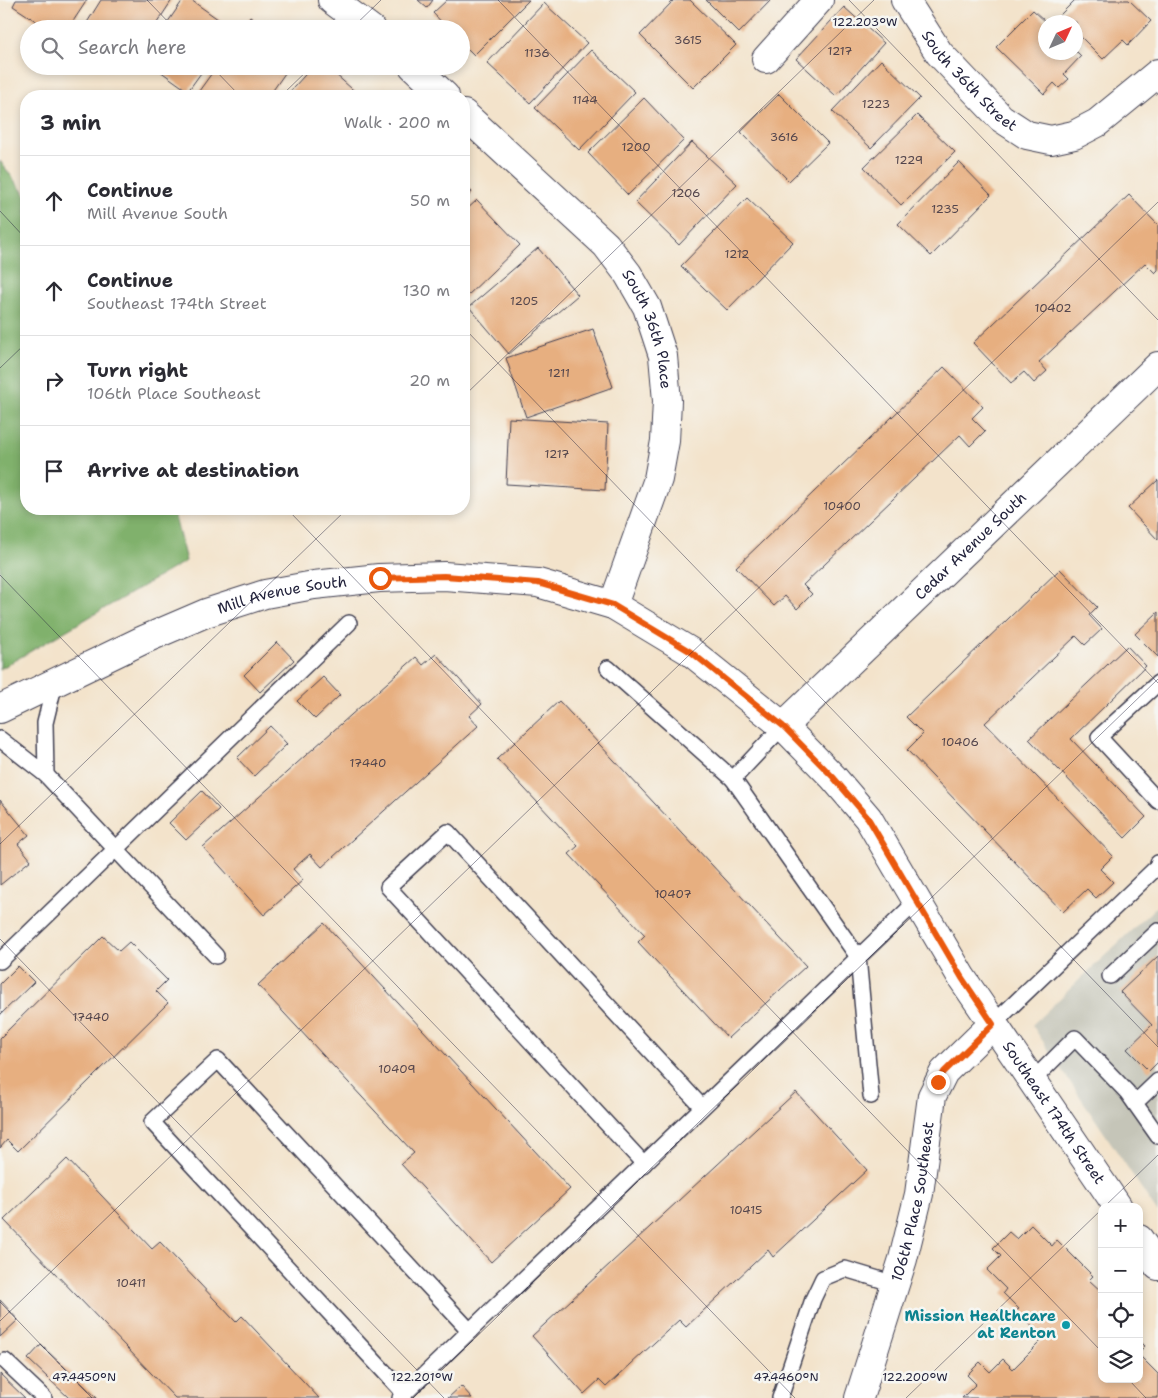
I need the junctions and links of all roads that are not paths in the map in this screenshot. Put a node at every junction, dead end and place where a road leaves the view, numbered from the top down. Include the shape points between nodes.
1 (332, 0) edge
2 (819, 0) edge
3 (905, 0) edge
4 (359, 20) edge
5 (766, 59) dead end
6 (1158, 73) edge
7 (423, 75) edge
8 (439, 90) edge
9 (470, 120) edge
10 (1158, 366) edge
11 (613, 605) junction
12 (349, 623) dead end
13 (608, 668) dead end
14 (55, 682) junction
15 (1158, 683) edge
16 (0, 709) edge
17 (783, 726) junction
18 (0, 739) edge
19 (46, 775) junction
20 (733, 779) junction
21 (1158, 801) edge
22 (116, 849) junction
23 (1158, 863) edge
24 (916, 901) junction
25 (1158, 931) edge
26 (216, 956) dead end
27 (858, 957) junction
28 (0, 961) edge
29 (1110, 976) dead end
30 (993, 1024) junction
31 (1032, 1081) junction
32 (1158, 1081) edge
33 (871, 1096) dead end
34 (1135, 1103) junction
35 (702, 1107) junction
36 (1158, 1136) edge
37 (644, 1164) junction
38 (1115, 1203) edge
39 (1143, 1244) edge
40 (1158, 1266) edge
41 (896, 1284) junction
42 (470, 1331) junction
43 (5, 1361) dead end
44 (403, 1396) edge
45 (44, 1398) edge
46 (780, 1398) edge
47 (859, 1398) edge

1 - 4 street
2 - 5 street
3 - 6 street, South 36th Street via 939,54 1001,118 1027,135 1051,140 1074,135 1098,123
7 - 8 street
9 - 11 street, South 36th Place via 606,245 647,307 663,356 667,401 665,441 658,479
10 - 17 street, Cedar Avenue South
11 - 14 street, Mill Avenue South via 538,583 454,577 380,578 314,585 265,594 206,613
11 - 17 street, Southeast 174th Street via 691,652
12 - 22 lane
13 - 20 lane
14 - 16 street, Mill Avenue South
14 - 19 lane via 45,723
15 - 21 lane via 1099,737
17 - 20 lane
17 - 24 street, Southeast 174th Street via 868,818
18 - 19 lane
19 - 22 lane
20 - 27 lane
22 - 26 lane
22 - 28 lane
23 - 30 lane
24 - 27 lane
24 - 30 street, Southeast 174th Street
25 - 29 lane
27 - 33 lane
27 - 35 lane
30 - 31 street, Southeast 174th Street
30 - 41 street, 106th Place Southeast via 944,1072 932,1096 919,1194
31 - 34 lane via 1075,1038
31 - 38 street, Southeast 174th Street
32 - 34 lane
34 - 36 lane
35 - 37 lane
35 - 37 lane via 448,832 388,887
37 - 42 lane
39 - 40 street
41 - 46 lane via 845,1269 824,1278 813,1298
41 - 47 street, 106th Place Southeast
42 - 44 lane
42 - 44 lane via 218,1060 152,1122
43 - 45 lane

